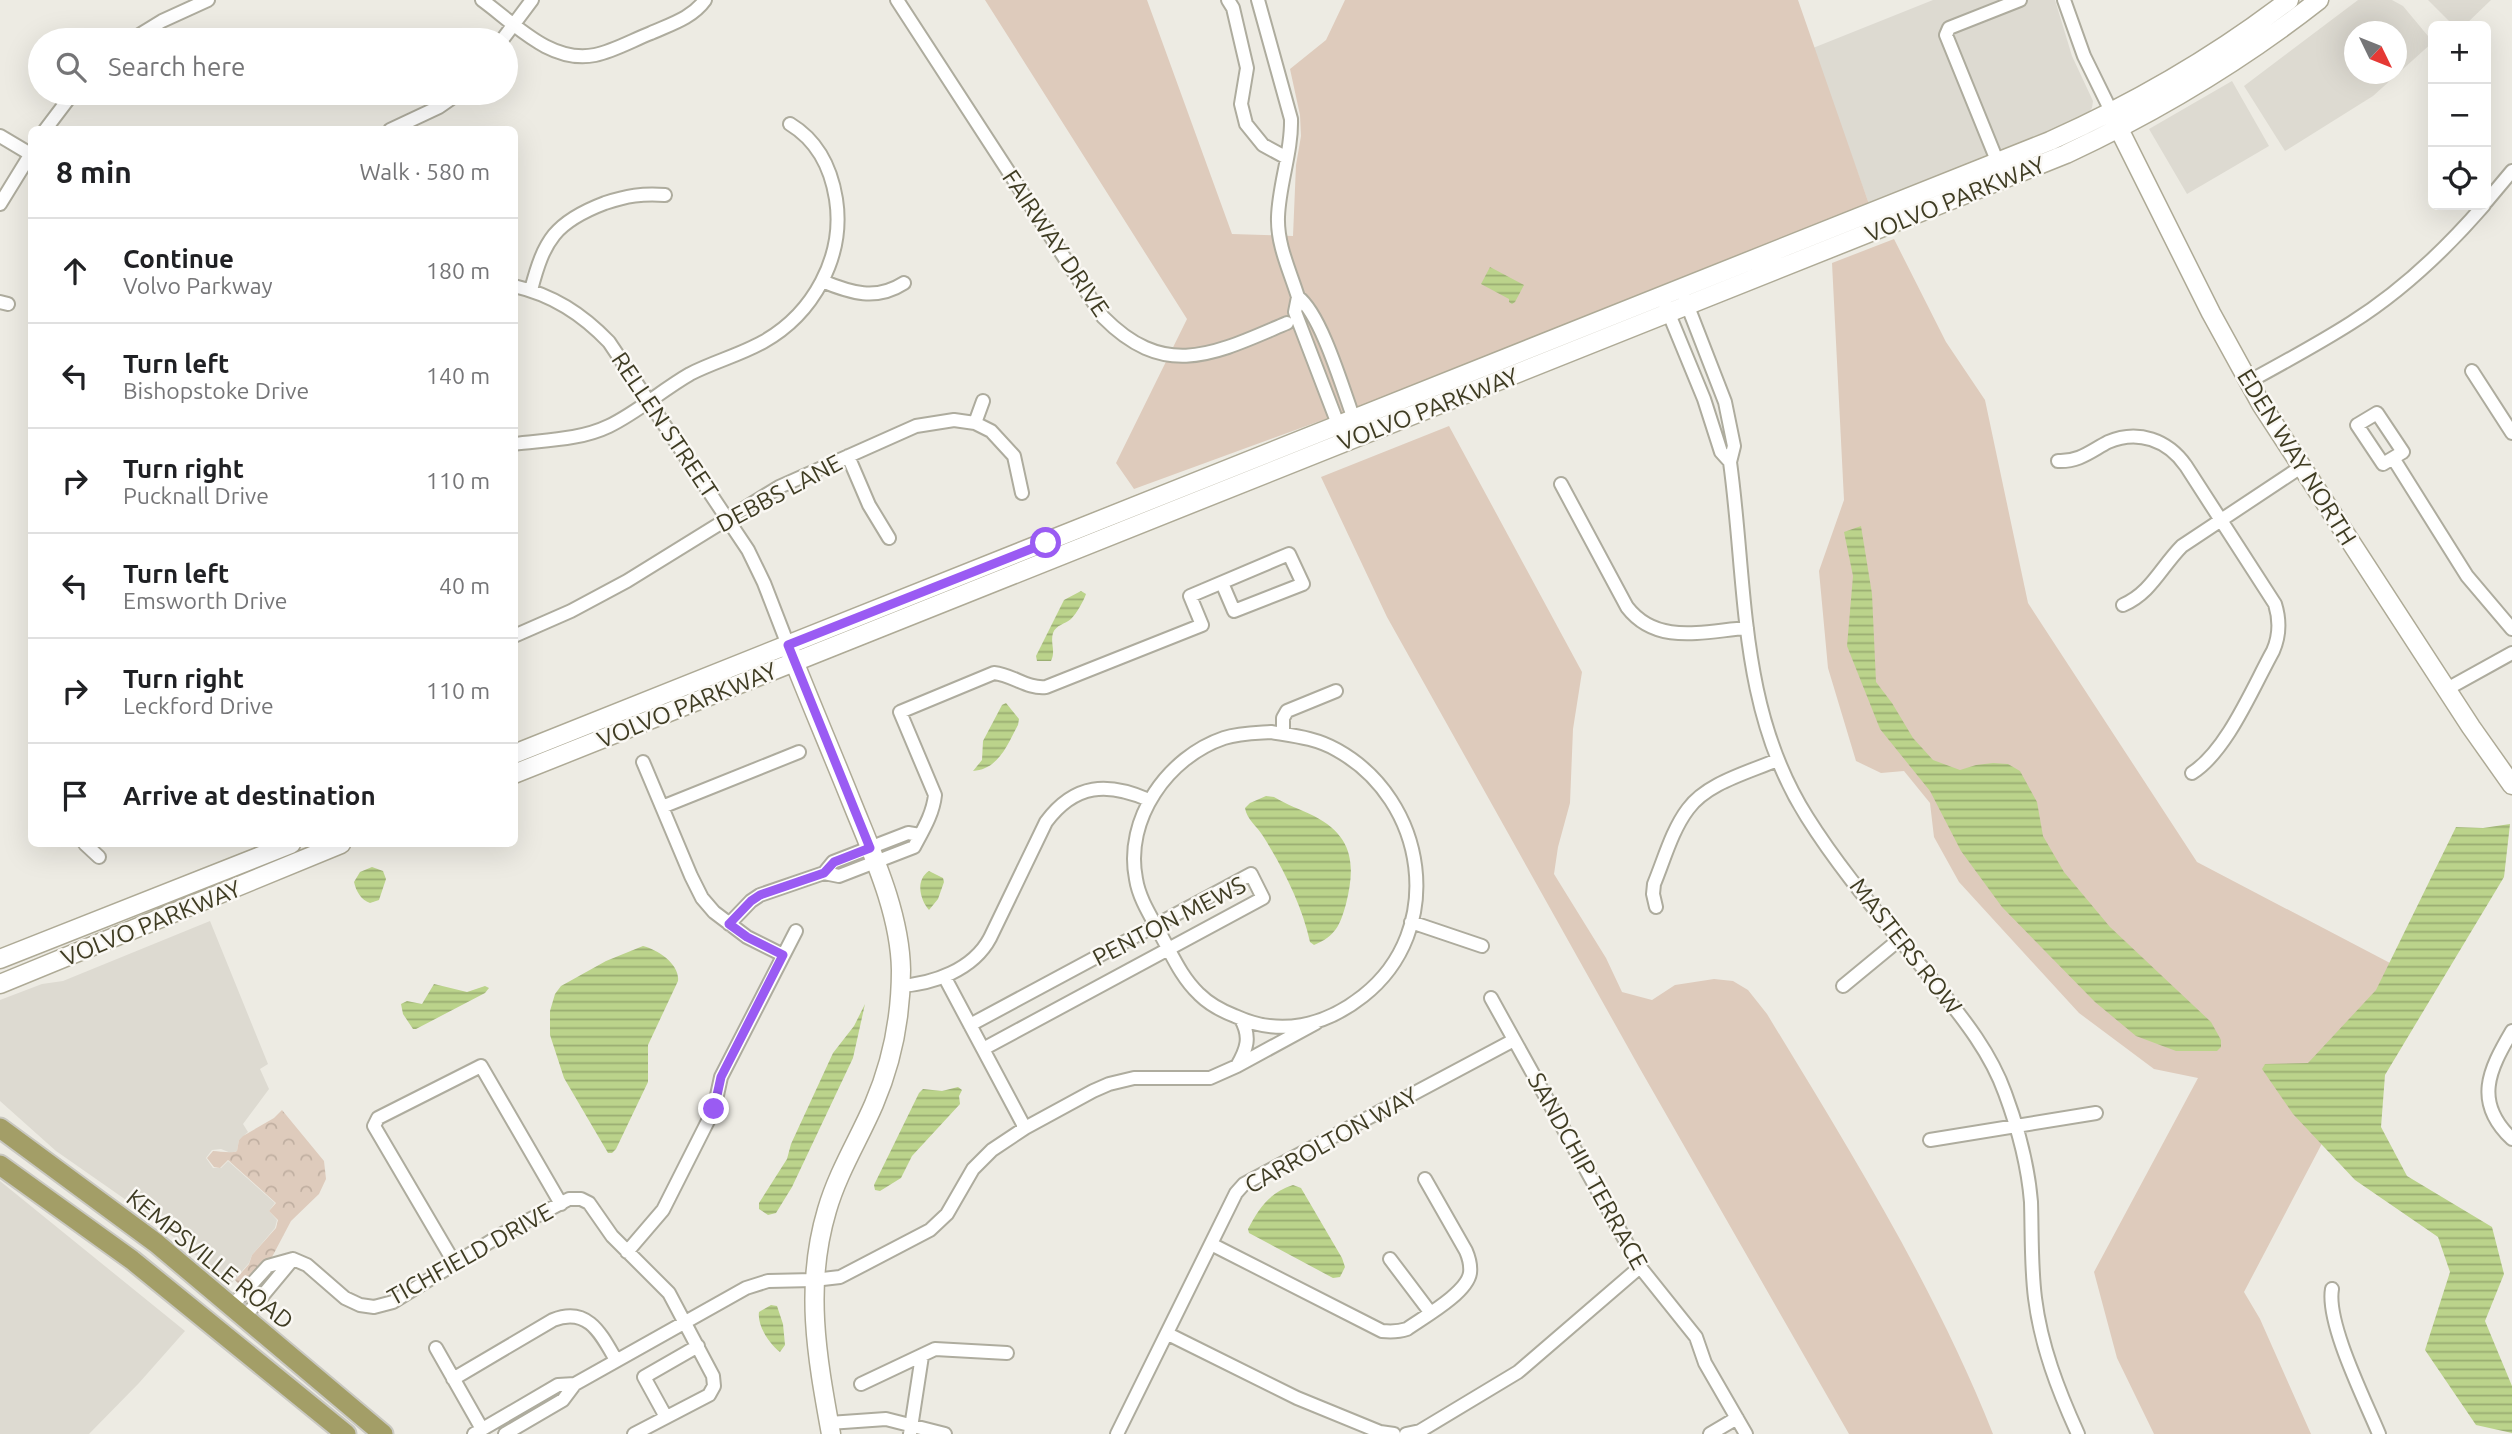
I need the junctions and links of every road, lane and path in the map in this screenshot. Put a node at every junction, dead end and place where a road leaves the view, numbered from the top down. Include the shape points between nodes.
1 (208, 0) edge
2 (482, 0) edge
3 (532, 0) edge
4 (705, 0) edge
5 (897, 0) edge
6 (1228, 0) edge
7 (1258, 0) edge
8 (2020, 0) edge
9 (2064, 0) edge
10 (2289, 0) edge
11 (2319, 0) edge
12 (514, 24) junction
13 (151, 28) edge
14 (511, 28) edge
15 (64, 105) edge
16 (442, 105) edge
17 (2112, 113) junction
18 (790, 124) dead end
19 (48, 126) edge
20 (399, 126) edge
21 (2119, 129) junction
22 (0, 136) edge
23 (28, 152) edge
24 (1287, 158) junction
25 (28, 159) edge
26 (1998, 163) junction
27 (2512, 171) edge
28 (665, 195) dead end
29 (2491, 197) edge
30 (0, 204) edge
31 (2480, 210) edge
32 (822, 281) junction
33 (904, 283) dead end
34 (518, 287) edge
35 (531, 290) junction
36 (1684, 298) junction
37 (1665, 305) junction
38 (1287, 323) dead end
39 (2472, 371) dead end
40 (2248, 382) junction
41 (649, 401) junction
42 (983, 401) dead end
43 (975, 423) junction
44 (1349, 430) junction
45 (2512, 433) edge
46 (518, 443) edge
47 (848, 456) junction
48 (2393, 458) dead end
49 (2058, 461) dead end
50 (1730, 462) junction
51 (2301, 467) junction
52 (1561, 484) dead end
53 (1022, 493) dead end
54 (727, 518) junction
55 (2221, 519) junction
56 (889, 538) dead end
57 (1222, 583) junction
58 (2123, 605) dead end
59 (1747, 628) junction
60 (2512, 629) edge
61 (518, 634) edge
62 (791, 653) junction
63 (2512, 653) edge
64 (2446, 689) junction
65 (1336, 691) dead end
66 (1283, 734) junction
67 (799, 752) dead end
68 (518, 753) edge
69 (1777, 760) junction
70 (643, 762) dead end
71 (518, 772) edge
72 (2192, 772) dead end
73 (2512, 785) edge
74 (1149, 800) junction
75 (662, 807) junction
76 (88, 847) edge
77 (283, 847) edge
78 (334, 847) edge
79 (873, 855) junction
80 (99, 857) dead end
81 (1657, 907) dead end
82 (1411, 922) junction
83 (729, 924) junction
84 (1156, 925) junction
85 (796, 931) dead end
86 (1900, 939) junction
87 (1482, 946) dead end
88 (1168, 949) junction
89 (783, 955) junction
90 (0, 959) edge
91 (944, 976) junction
92 (0, 984) edge
93 (900, 986) junction
94 (1843, 986) dead end
95 (1491, 998) dead end
96 (1241, 1019) junction
97 (1316, 1023) junction
98 (970, 1025) junction
99 (2512, 1031) edge
100 (1514, 1040) junction
101 (983, 1049) junction
102 (1237, 1066) junction
103 (2096, 1113) dead end
104 (2016, 1126) junction
105 (0, 1128) edge
106 (1025, 1128) junction
107 (2512, 1139) edge
108 (1930, 1140) dead end
109 (0, 1165) edge
110 (1425, 1179) dead end
111 (561, 1204) junction
112 (1211, 1244) junction
113 (627, 1252) junction
114 (1390, 1259) dead end
115 (455, 1264) junction
116 (1640, 1268) junction
117 (814, 1280) junction
118 (2332, 1289) dead end
119 (238, 1312) junction
120 (1430, 1312) junction
121 (687, 1323) junction
122 (1168, 1334) junction
123 (698, 1346) junction
124 (436, 1348) dead end
125 (1007, 1353) dead end
126 (922, 1356) junction
127 (617, 1360) junction
128 (453, 1378) junction
129 (575, 1384) junction
130 (861, 1384) dead end
131 (666, 1417) junction
132 (1737, 1418) junction
133 (830, 1429) edge
134 (911, 1429) edge
135 (478, 1432) edge
136 (346, 1434) edge
137 (383, 1434) edge
138 (505, 1434) edge
139 (634, 1434) edge
140 (945, 1434) edge
141 (1117, 1434) edge
142 (1394, 1434) edge
143 (1406, 1434) edge
144 (1710, 1434) edge
145 (1746, 1434) edge
146 (2078, 1434) edge
147 (2379, 1434) edge

1 - 13 street
2 - 12 street
3 - 12 street
4 - 12 street via 688,17 596,55 563,54
5 - 38 street, FAIRWAY DRIVE via 1102,317 1118,333 1152,351 1194,356 1227,349
6 - 24 street via 1247,68 1241,104 1246,124 1262,145
7 - 24 street via 1291,119
8 - 26 street via 1949,29 1946,35
9 - 17 street
10 - 17 main road, VOLVO PARKWAY via 2208,57
11 - 21 main road, VOLVO PARKWAY via 2243,56
12 - 14 street
15 - 19 street
16 - 20 street
17 - 21 main road, EDEN WAY NORTH
17 - 26 main road, VOLVO PARKWAY
18 - 32 street via 809,138 831,175 838,215 834,251
21 - 36 main road, VOLVO PARKWAY via 2034,168
21 - 40 main road, EDEN WAY NORTH
22 - 23 street
24 - 44 street via 1278,228 1286,264 1298,297 1308,304 1318,326
25 - 30 street
26 - 36 main road, VOLVO PARKWAY
27 - 29 street
28 - 35 street via 624,197 571,218 545,248
31 - 40 street via 2446,248 2396,292
32 - 33 street via 865,295 889,292
32 - 41 street via 805,308 776,334 691,374
34 - 35 street, RELLEN STREET
35 - 41 street, RELLEN STREET via 564,304 596,328
36 - 37 main road, VOLVO PARKWAY
36 - 50 street, MASTERS ROW via 1725,402 1734,446
37 - 44 main road, VOLVO PARKWAY
37 - 50 street, MASTERS ROW via 1721,452
39 - 45 street
40 - 51 main road, EDEN WAY NORTH
41 - 46 street via 608,427
41 - 54 street, RELLEN STREET
42 - 43 street
43 - 47 street, DEBBS LANE via 954,420 916,426
43 - 53 street via 991,431 1014,456
44 - 62 main road, VOLVO PARKWAY
47 - 54 street, DEBBS LANE via 779,487
47 - 56 street
48 - 60 street via 2467,576
49 - 55 street via 2076,460 2116,439 2139,436 2161,442 2180,457
50 - 59 street, MASTERS ROW
51 - 55 street
51 - 64 main road, EDEN WAY NORTH
52 - 59 street via 1627,607 1641,622 1676,634
54 - 61 street, DEBBS LANE via 628,581
54 - 62 street, RELLEN STREET via 757,567
55 - 58 street via 2182,546 2149,588
55 - 72 street via 2275,604 2279,625 2277,642 2222,743
57 - 57 street via 1289,554 1303,584 1234,611
57 - 79 street via 1190,596 1202,625 1046,687 1034,688 994,673 900,712 935,795 934,807 914,847
59 - 69 street, MASTERS ROW via 1756,693
62 - 68 main road, VOLVO PARKWAY
62 - 71 main road, VOLVO PARKWAY
62 - 79 main road
63 - 64 street
64 - 73 main road, EDEN WAY NORTH
65 - 66 street via 1287,711
66 - 74 street via 1241,734 1208,745 1169,774
66 - 82 street via 1339,751 1370,774 1393,802 1416,863
67 - 75 street
69 - 81 street via 1717,786 1688,808 1654,884
69 - 86 street, MASTERS ROW via 1807,818
70 - 75 street
74 - 84 street via 1137,834 1135,871
74 - 91 street via 1124,790 1101,788 1068,799 1056,809 984,949
75 - 83 street via 702,898
76 - 80 street
77 - 90 main road, VOLVO PARKWAY
78 - 92 main road, VOLVO PARKWAY
79 - 83 street via 839,876 824,873 760,895
79 - 93 main road via 894,920
82 - 87 street
82 - 97 street via 1378,981 1353,1003
83 - 89 street
84 - 88 street
84 - 88 street, PENTON MEWS via 1251,874 1263,898
84 - 98 street, PENTON MEWS
85 - 89 street
86 - 94 street
86 - 104 street, MASTERS ROW via 1979,1042
88 - 96 street via 1200,996
88 - 101 street, PENTON MEWS
89 - 113 street via 721,1077 714,1109 663,1210
91 - 93 street
91 - 98 street
93 - 117 main road via 891,1058 827,1209
95 - 100 street, SANDCHIP TERRACE
96 - 97 street via 1286,1028
96 - 102 street via 1248,1040
97 - 102 street
98 - 101 street
99 - 107 street via 2493,1065 2488,1090 2494,1115
100 - 112 street, CARROLTON WAY via 1244,1184
100 - 116 street, SANDCHIP TERRACE
101 - 106 street
102 - 106 street via 1199,1079 1116,1082
103 - 104 street
104 - 108 street
104 - 146 street, MASTERS ROW via 2028,1177 2040,1327 2056,1384
105 - 119 main road, KEMPSVILLE ROAD via 156,1243
106 - 117 street via 982,1159 947,1214 930,1230 849,1273
109 - 136 main road, KEMPSVILLE ROAD via 132,1260
110 - 120 street via 1470,1262 1464,1286
111 - 113 street, TICHFIELD DRIVE via 569,1199 589,1203
111 - 115 street, TICHFIELD DRIVE
111 - 115 street via 481,1066 378,1118 374,1126
112 - 120 street via 1382,1331 1407,1329
112 - 122 street, CARROLTON WAY
113 - 121 street, TICHFIELD DRIVE via 660,1282
114 - 120 street
115 - 119 street, TICHFIELD DRIVE via 393,1302 374,1307 345,1298 307,1265 293,1259
116 - 132 street, SANDCHIP TERRACE via 1696,1337 1705,1363
116 - 143 street via 1518,1372 1420,1431
117 - 121 street via 768,1281 746,1288
117 - 133 main road via 813,1311
118 - 147 street via 2337,1331
119 - 137 main road, KEMPSVILLE ROAD
121 - 123 street, TICHFIELD DRIVE
121 - 127 street
122 - 141 street, CARROLTON WAY
122 - 142 street via 1297,1398
123 - 131 street, TICHFIELD DRIVE via 714,1386 709,1395
123 - 131 street via 643,1377
124 - 128 street
125 - 126 street via 935,1349
126 - 130 street
126 - 134 street
127 - 128 street via 589,1321 565,1315
127 - 129 street
128 - 135 street
129 - 135 street via 558,1385
129 - 138 street via 563,1400
131 - 139 street
132 - 144 street
132 - 145 street, SANDCHIP TERRACE
133 - 134 street via 886,1419
134 - 140 street

